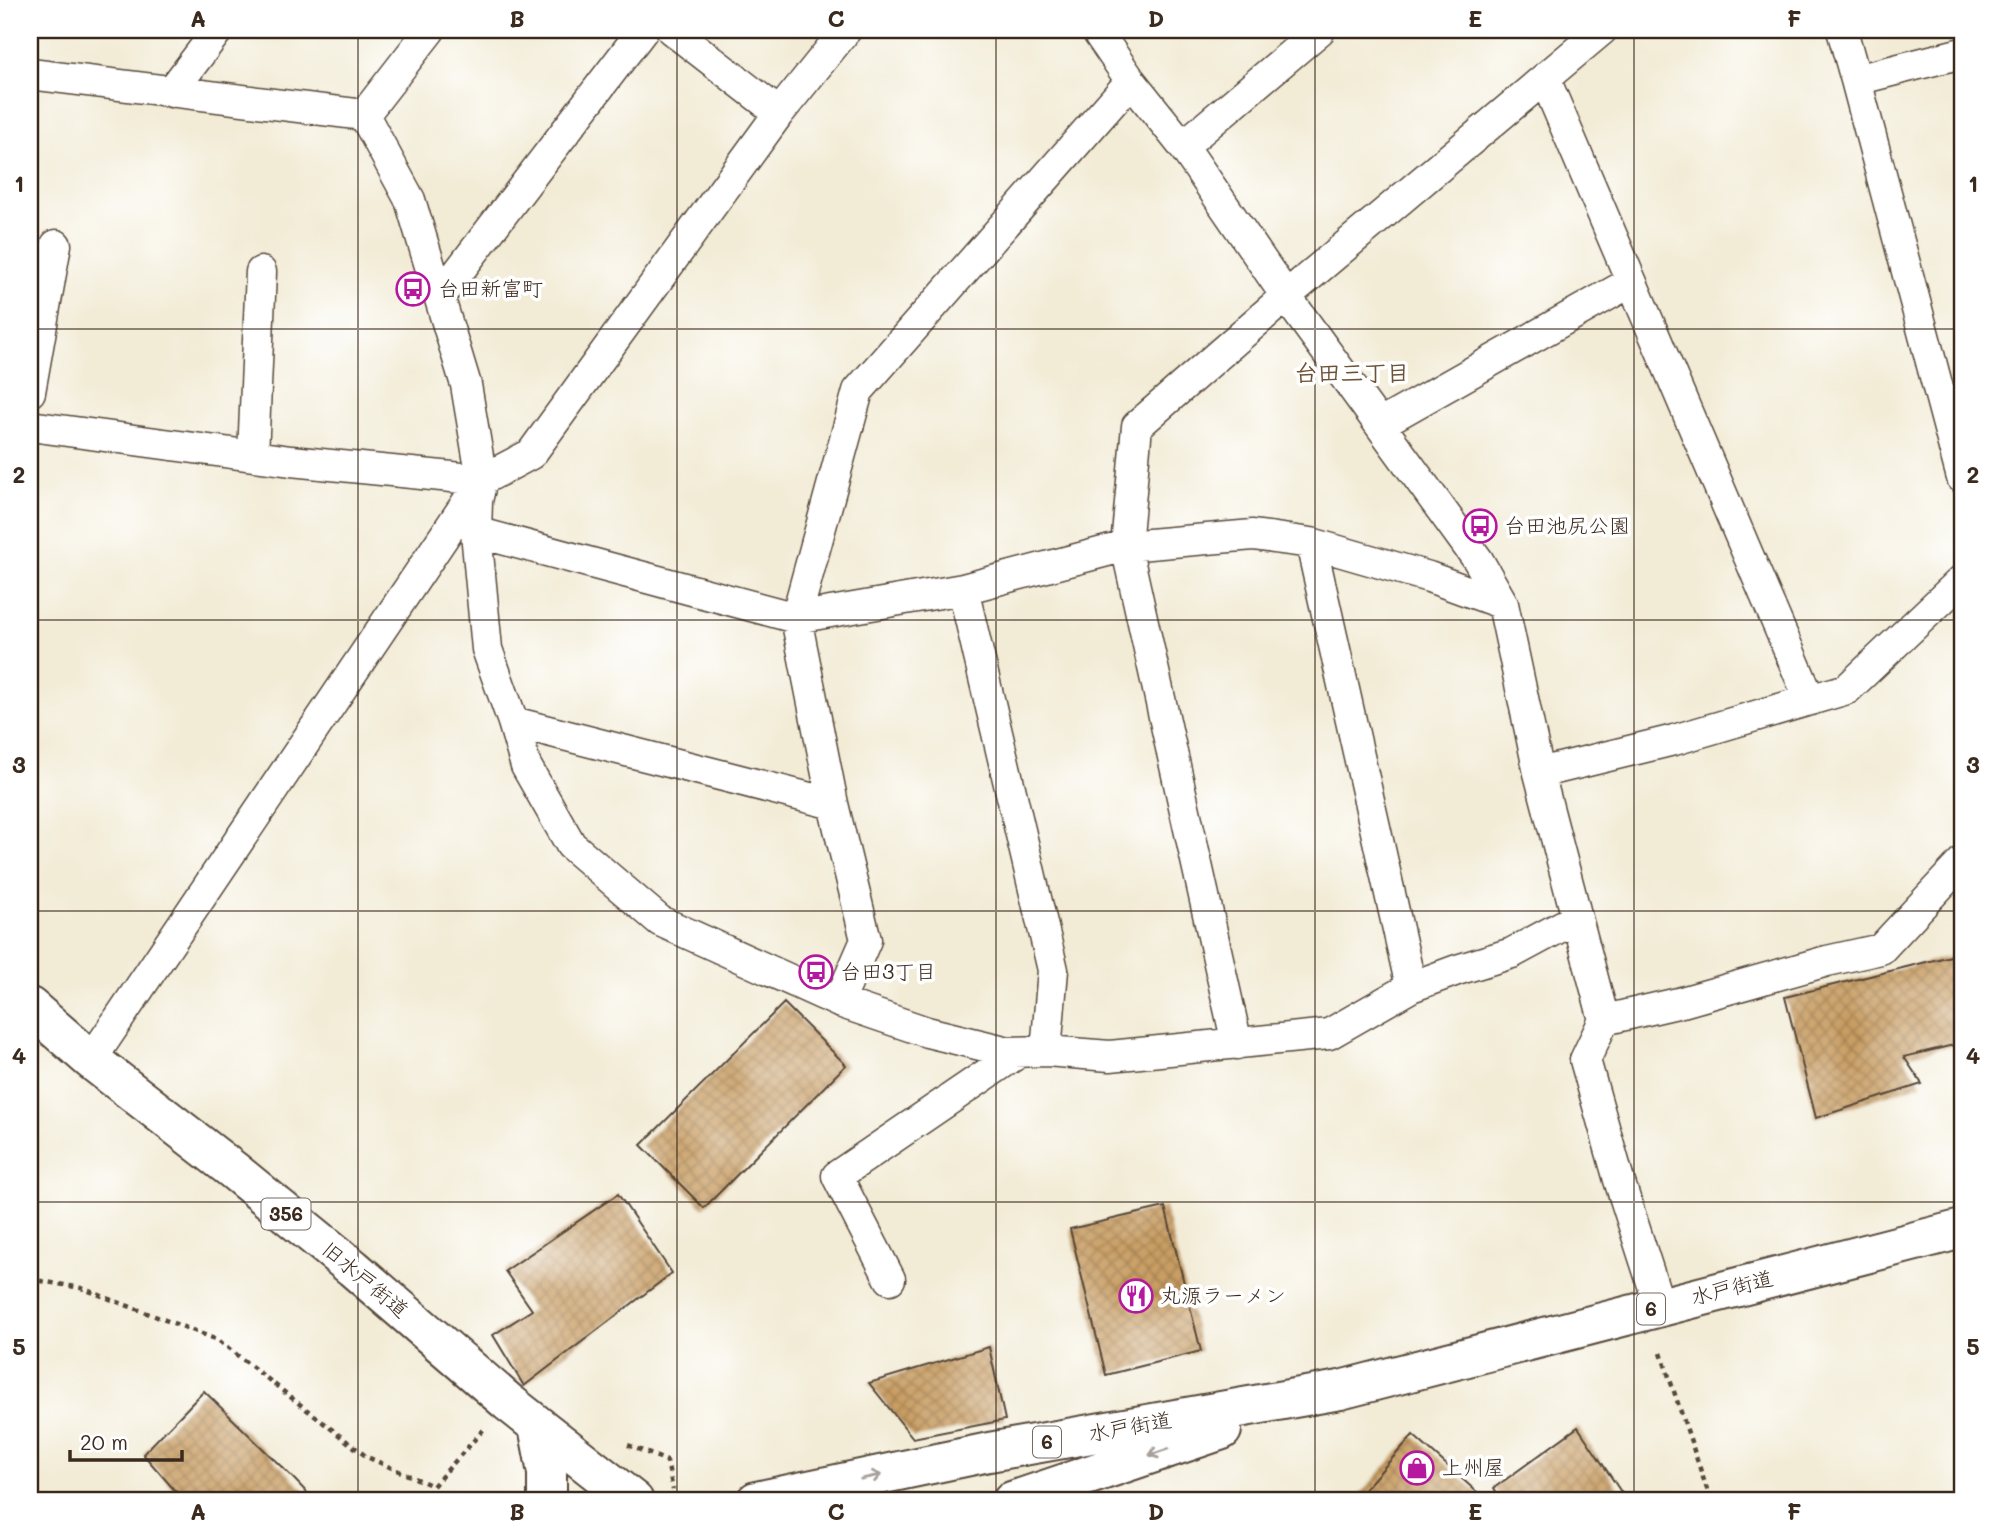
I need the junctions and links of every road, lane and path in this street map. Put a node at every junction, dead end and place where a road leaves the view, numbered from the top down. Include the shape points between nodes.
1 (218, 30) edge
2 (430, 30) edge
3 (643, 30) edge
4 (672, 30) edge
5 (846, 30) edge
6 (1096, 30) edge
7 (1320, 30) edge
8 (1602, 30) edge
9 (1842, 30) edge
10 (1962, 53) edge
11 (30, 74) edge
12 (1545, 79) junction
13 (1856, 80) junction
14 (1131, 81) junction
15 (171, 92) junction
16 (779, 113) junction
17 (364, 115) junction
18 (1183, 146) junction
19 (56, 245) dead end
20 (261, 272) dead end
21 (1631, 282) junction
22 (440, 296) junction
23 (1286, 296) junction
24 (30, 392) edge
25 (1380, 424) junction
26 (30, 426) edge
27 (253, 455) junction
28 (1962, 478) edge
29 (482, 480) junction
30 (476, 532) junction
31 (1311, 543) junction
32 (1126, 546) junction
33 (1962, 580) edge
34 (963, 589) junction
35 (1503, 604) junction
36 (796, 618) junction
37 (1810, 700) junction
38 (513, 722) junction
39 (1539, 773) junction
40 (833, 804) junction
41 (1962, 862) edge
42 (1577, 918) junction
43 (1411, 987) junction
44 (839, 1002) junction
45 (30, 1007) edge
46 (1604, 1020) junction
47 (1237, 1045) junction
48 (1032, 1051) junction
49 (91, 1060) junction
50 (1962, 1229) edge
51 (30, 1279) edge
52 (890, 1279) dead end
53 (1660, 1307) junction
54 (1661, 1353) dead end
55 (1340, 1390) junction
56 (509, 1402) junction
57 (538, 1426) junction
58 (622, 1443) dead end
59 (547, 1501) edge
60 (634, 1501) edge
61 (675, 1501) edge
62 (756, 1501) edge
63 (1012, 1501) edge
64 (1711, 1501) edge

1 - 15 street
2 - 17 street
3 - 22 street
4 - 16 street
5 - 16 street
6 - 14 street
7 - 18 street
8 - 12 street
9 - 13 street
10 - 13 street
11 - 15 street
12 - 21 street
12 - 23 street
13 - 28 street
14 - 18 street
14 - 36 street via 858,391
15 - 17 street
16 - 29 street via 531,454
17 - 22 street via 410,200
18 - 23 street
19 - 24 street
20 - 27 street
21 - 25 street
21 - 37 street
22 - 29 street via 466,385
23 - 25 street
23 - 32 street via 1137,426
25 - 35 street via 1478,559
26 - 27 street
27 - 29 street
29 - 30 street
29 - 49 street
30 - 36 street
30 - 38 street via 487,649
31 - 32 street via 1253,535
31 - 35 street
31 - 43 street
32 - 34 street
32 - 47 street
33 - 37 street via 1847,689
34 - 36 street
34 - 48 street via 1053,970
35 - 39 street
36 - 40 street
37 - 39 street
38 - 40 street
38 - 44 street via 526,766 571,845 660,921
39 - 42 street
40 - 44 street via 866,940
41 - 46 street via 1881,949
42 - 43 street via 1512,953
42 - 46 street
43 - 47 street via 1329,1034
44 - 48 street via 927,1032 1009,1052
45 - 49 highway, 旧水戸街道 / 356
46 - 53 street via 1584,1060
47 - 48 street via 1110,1056
48 - 52 street via 837,1176
49 - 56 highway, 旧水戸街道 / 356 via 353,1268
50 - 53 highway, 水戸街道 / 6
51 - 56 path via 81,1287 218,1340 367,1457 433,1486
53 - 55 highway, 水戸街道 / 6
54 - 64 path
62 -> 55 highway, 水戸街道 / 6 via 989,1452
55 -> 63 highway, 水戸街道 / 6
56 - 57 highway, 旧水戸街道 / 356
57 - 59 highway
57 - 60 highway, 旧水戸街道 / 356
58 - 61 path via 667,1461

